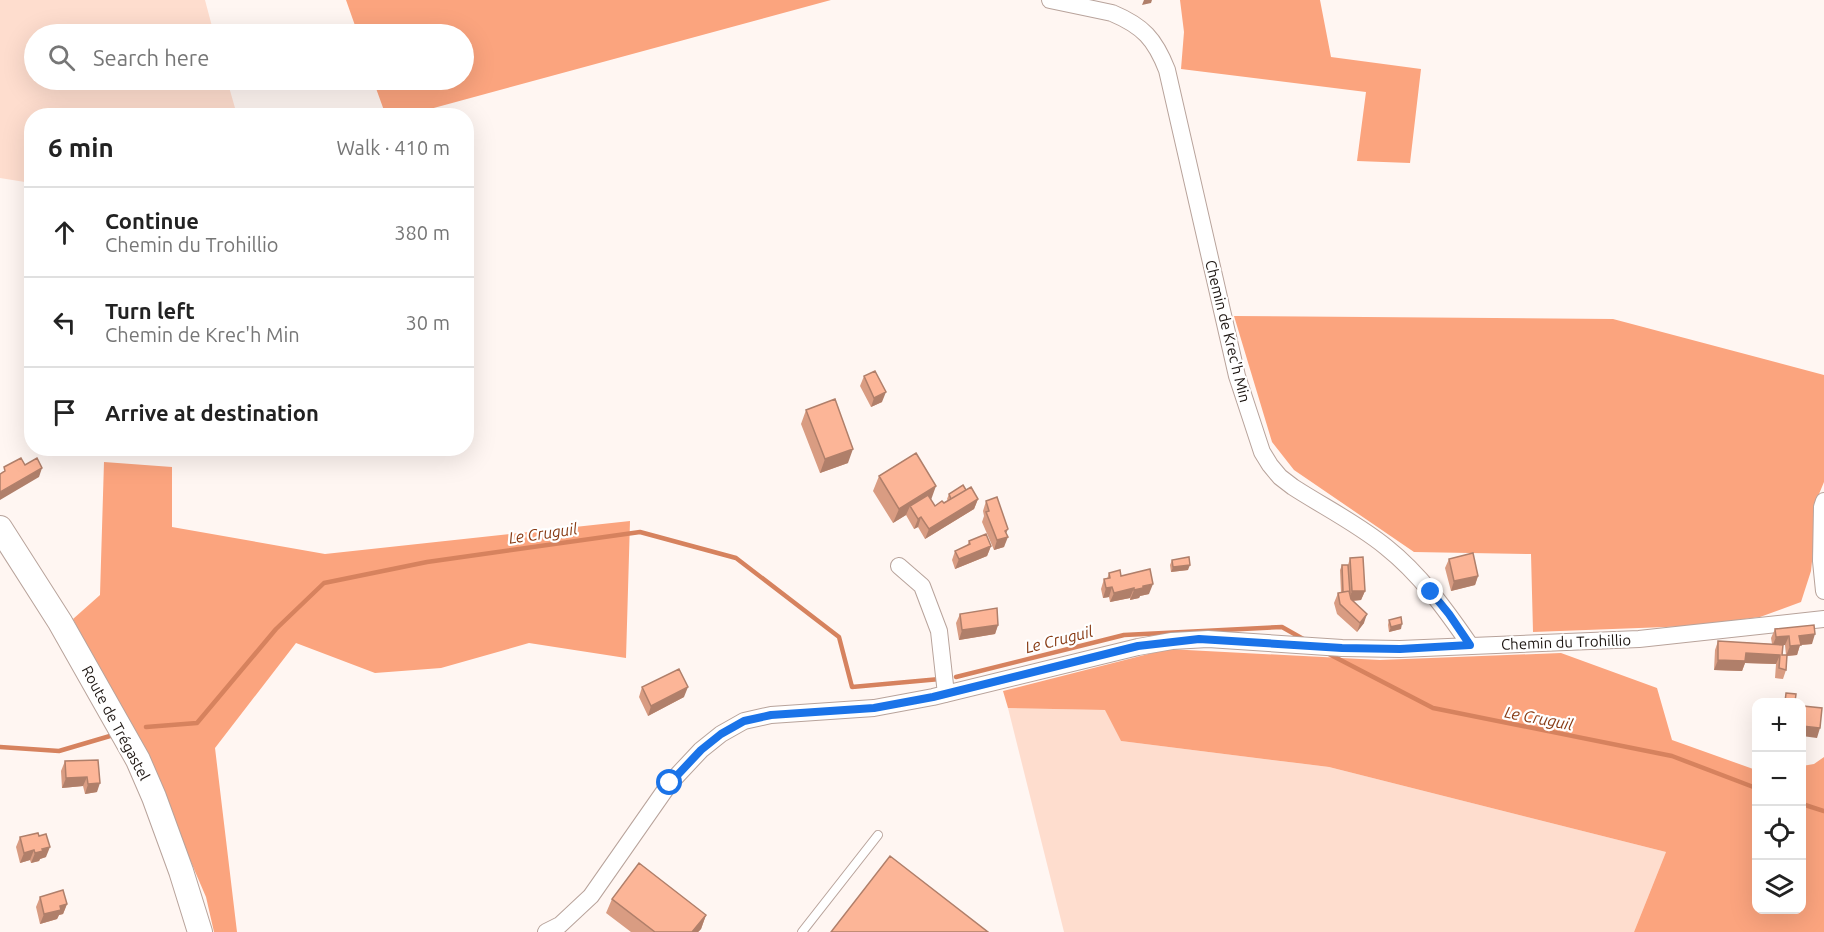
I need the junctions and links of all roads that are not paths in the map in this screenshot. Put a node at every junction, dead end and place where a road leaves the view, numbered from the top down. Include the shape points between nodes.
1 (1050, 0) edge
2 (1824, 501) edge
3 (0, 528) edge
4 (899, 566) dead end
5 (1824, 591) edge
6 (1824, 619) edge
7 (1470, 645) junction
8 (946, 694) junction
9 (878, 835) dead end
10 (200, 932) edge
11 (546, 932) edge
12 (802, 932) edge

1 - 7 street, Chemin de Krec'h Min via 1131,21 1160,51 1237,376 1256,438 1270,465 1293,487 1386,547 1412,570
2 - 5 street
3 - 10 main road, Route de Trégastel via 60,622 138,760
4 - 8 street via 922,586 939,631
6 - 7 street, Chemin du Trohillio via 1639,639
7 - 8 street, Chemin du Trohillio via 1342,648 1191,640 1138,646
8 - 11 street, Chemin du Trohillio via 874,708 771,715 732,727 701,750 670,783 591,896 560,925
9 - 12 lane

